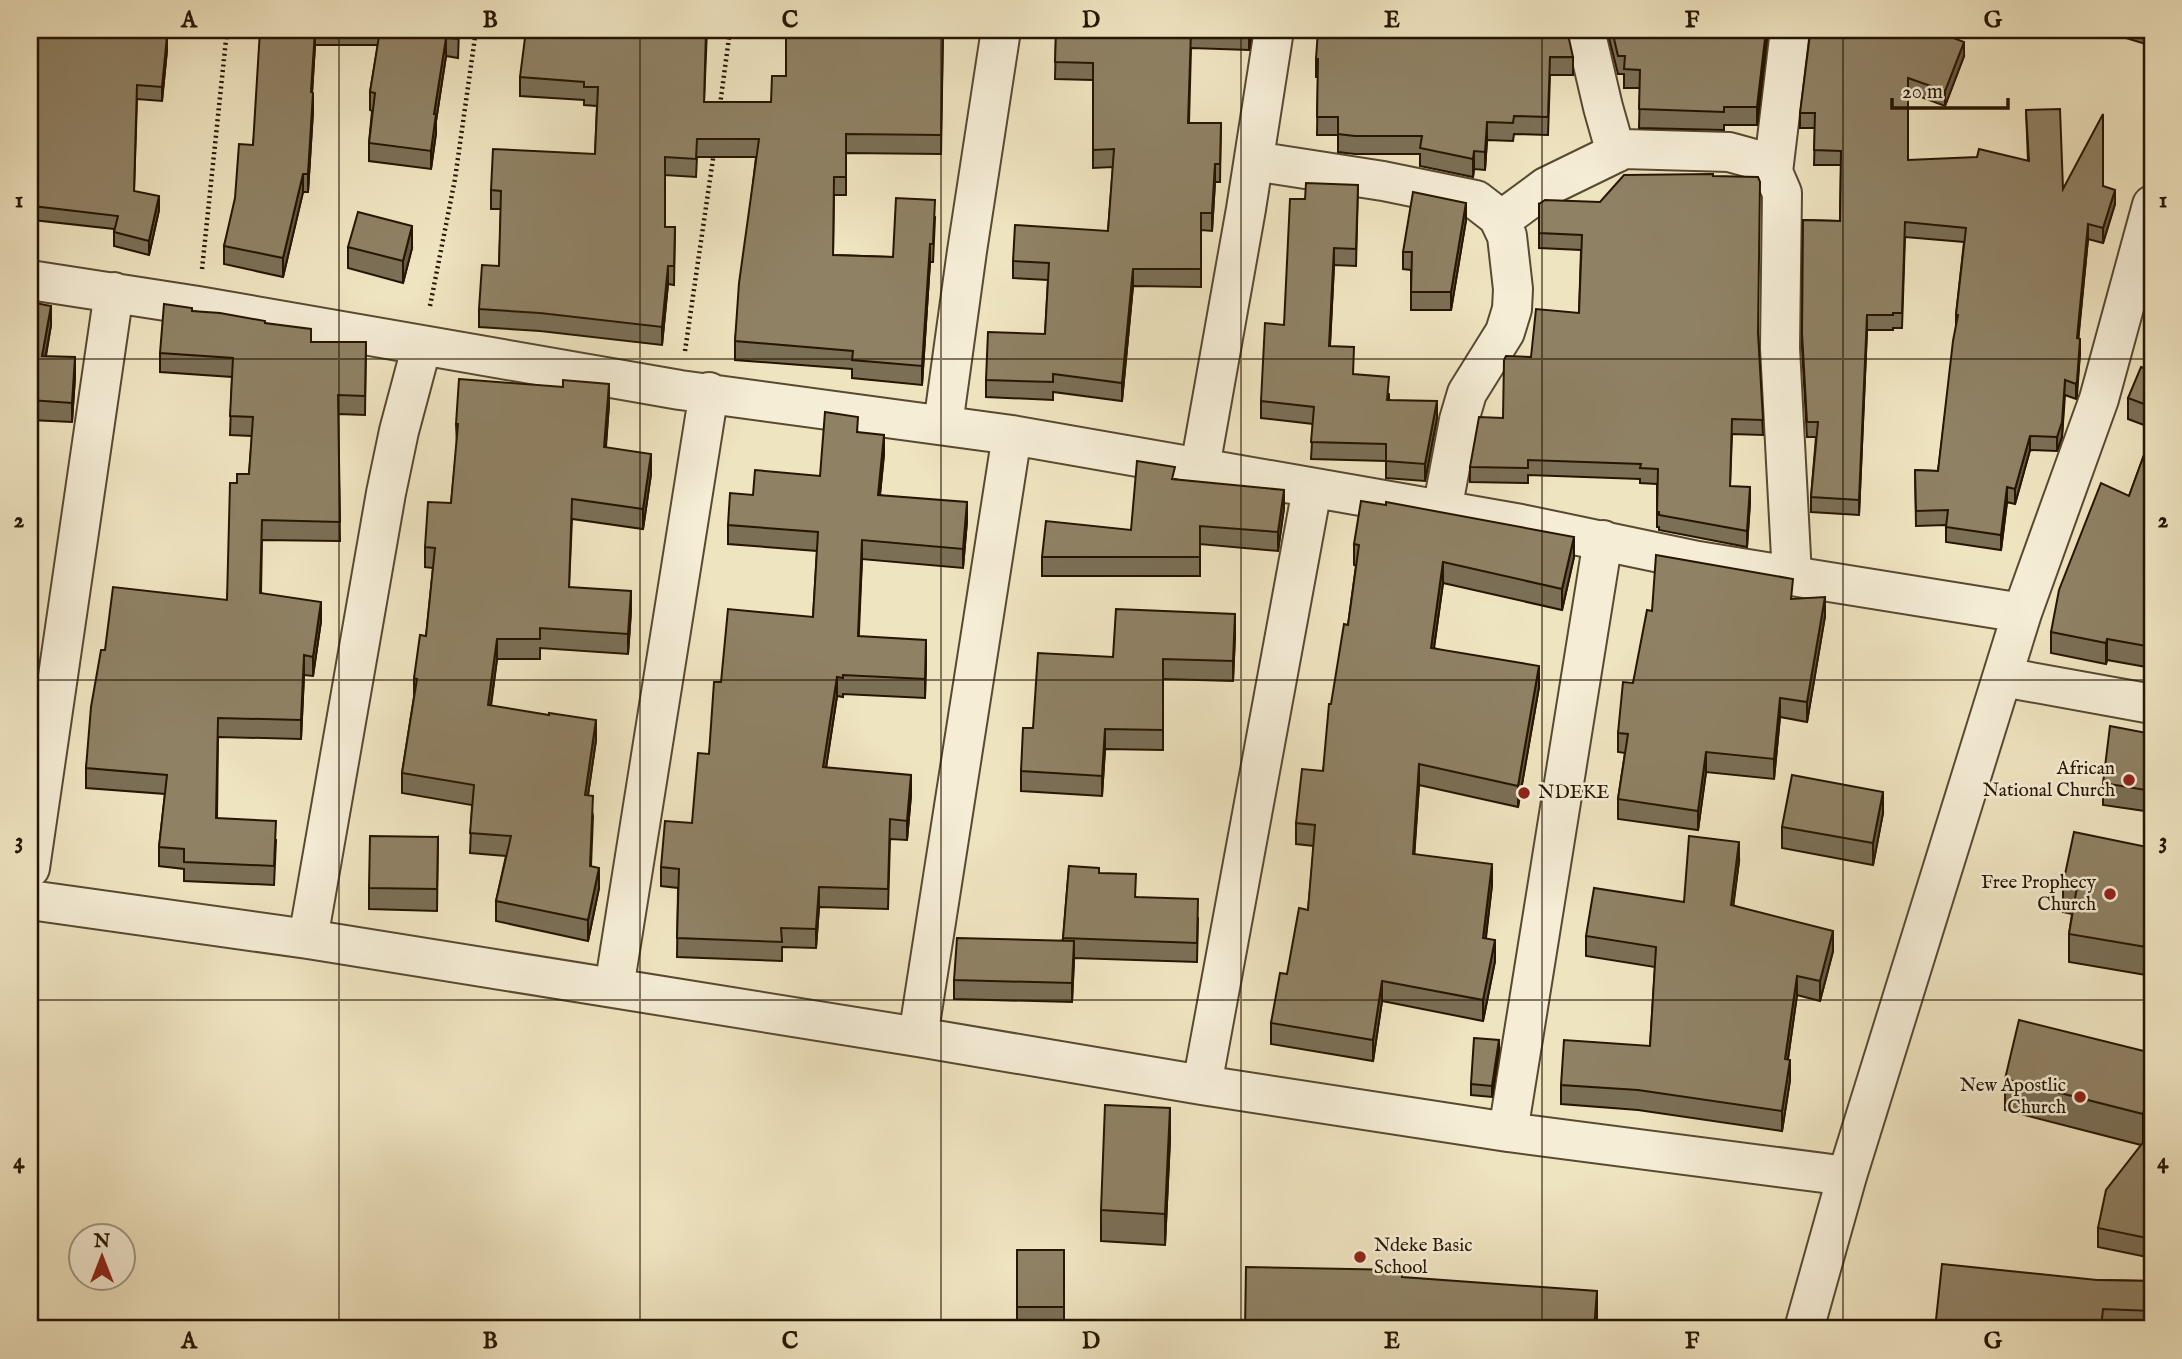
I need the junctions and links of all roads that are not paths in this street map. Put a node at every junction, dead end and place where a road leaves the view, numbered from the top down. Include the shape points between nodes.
1 (1002, 30) edge
2 (1274, 30) edge
3 (1585, 30) edge
4 (1790, 30) edge
5 (1616, 153) junction
6 (1254, 161) junction
7 (1773, 172) junction
8 (2152, 205) edge
9 (1500, 221) junction
10 (30, 280) edge
11 (114, 292) junction
12 (422, 345) junction
13 (694, 391) junction
14 (943, 425) junction
15 (1012, 435) junction
16 (1200, 467) junction
17 (1312, 489) junction
18 (1442, 510) junction
19 (1603, 540) junction
20 (1792, 576) junction
21 (2022, 613) junction
22 (2003, 677) junction
23 (2152, 705) edge
24 (30, 867) edge
25 (30, 900) edge
26 (307, 939) junction
27 (614, 988) junction
28 (918, 1037) junction
29 (1202, 1085) junction
30 (1508, 1132) junction
31 (1847, 1176) junction
32 (1804, 1329) edge

1 - 14 street
2 - 6 street
3 - 5 street
4 - 7 street
5 - 7 street via 1625,149 1729,152 1758,160
5 - 9 street via 1546,187
6 - 9 street via 1476,200
6 - 16 street
7 - 20 street via 1782,193 1780,348
8 - 21 street via 2099,399
9 - 18 street via 1507,236 1512,309 1505,332 1467,393
10 - 11 street
11 - 12 street
11 - 24 street
12 - 13 street
12 - 26 street via 386,493
13 - 14 street
13 - 27 street
14 - 15 street
15 - 16 street
15 - 28 street
16 - 17 street
17 - 18 street
17 - 29 street
18 - 19 street
19 - 20 street
19 - 30 street
20 - 21 street
21 - 22 street
22 - 23 street
22 - 31 street
25 - 26 street
26 - 27 street
27 - 28 street
28 - 29 street
29 - 30 street
30 - 31 street
31 - 32 street

